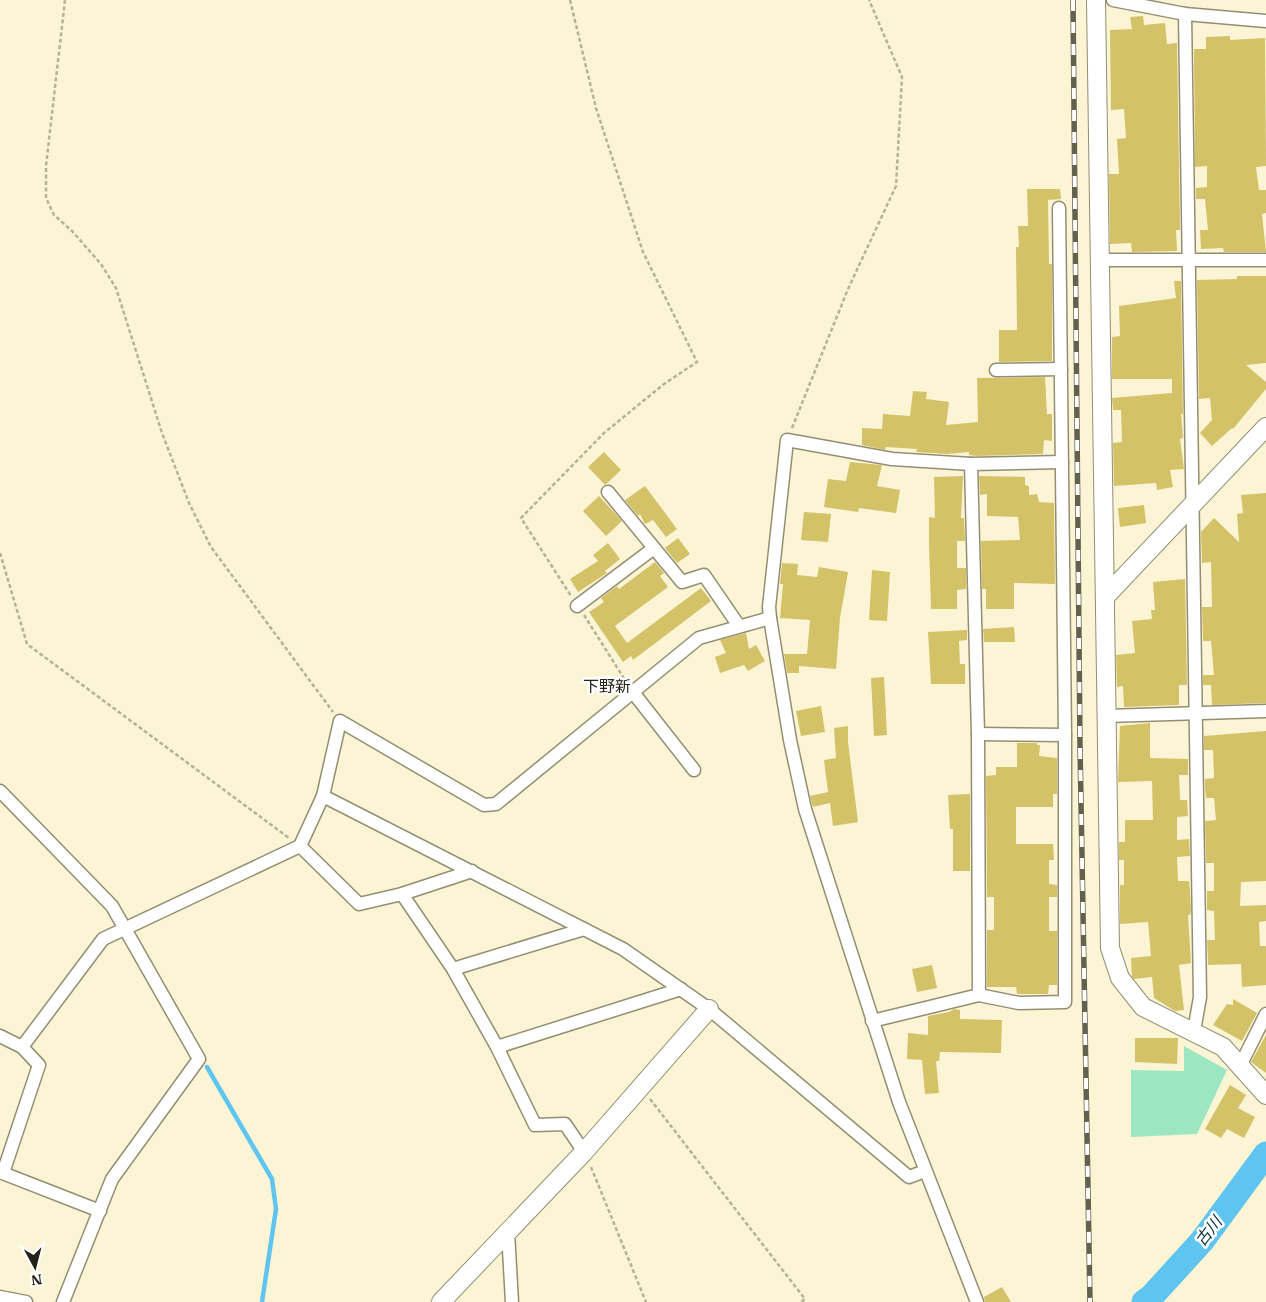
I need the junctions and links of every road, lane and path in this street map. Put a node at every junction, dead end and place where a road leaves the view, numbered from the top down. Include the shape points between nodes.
1 (65, 0) edge
2 (570, 0) edge
3 (869, 0) edge
4 (1096, 0) edge
5 (1112, 0) edge
6 (1185, 14) junction
7 (1266, 21) edge
8 (1059, 208) dead end
9 (1100, 260) junction
10 (1189, 260) junction
11 (1266, 260) edge
12 (1061, 369) junction
13 (996, 370) dead end
14 (1266, 428) edge
15 (787, 440) junction
16 (1062, 462) junction
17 (971, 464) junction
18 (608, 492) dead end
19 (1193, 506) junction
20 (654, 548) junction
21 (0, 552) edge
22 (1105, 597) junction
23 (578, 606) junction
24 (770, 618) junction
25 (739, 626) junction
26 (632, 691) junction
27 (1266, 711) edge
28 (1195, 713) junction
29 (1106, 716) junction
30 (340, 721) junction
31 (978, 734) junction
32 (1066, 735) junction
33 (694, 770) dead end
34 (0, 791) edge
35 (323, 796) junction
36 (300, 846) junction
37 (472, 871) junction
38 (402, 894) junction
39 (123, 928) junction
40 (584, 929) junction
41 (453, 969) junction
42 (681, 989) junction
43 (979, 994) junction
44 (709, 1009) junction
45 (1266, 1014) edge
46 (872, 1021) junction
47 (1194, 1031) junction
48 (0, 1036) edge
49 (22, 1047) junction
50 (497, 1047) junction
51 (1240, 1066) junction
52 (641, 1088) junction
53 (1266, 1095) edge
54 (584, 1152) junction
55 (926, 1171) junction
56 (1, 1173) edge
57 (100, 1211) junction
58 (508, 1232) junction
59 (0, 1297) edge
60 (26, 1302) edge
61 (63, 1302) edge
62 (441, 1302) edge
63 (512, 1302) edge
64 (646, 1302) edge
65 (801, 1302) edge
66 (978, 1302) edge

1 - 30 path via 46,166 46,198 54,215 101,264 116,288 162,433 189,503 211,547
2 - 23 path via 596,108 643,252 697,362 664,384 604,433 521,518
3 - 15 path via 902,77 896,186 848,289
4 - 9 street
5 - 6 street
6 - 7 street
6 - 10 street
8 - 12 street
9 - 10 street
9 - 22 street
10 - 11 street
10 - 19 street
12 - 13 street
12 - 16 street
14 - 19 street
15 - 17 street via 892,459
15 - 24 street
16 - 17 street
16 - 32 street
17 - 31 street
18 - 20 street
19 - 22 street
19 - 28 street
20 - 23 street
20 - 25 street via 682,582 704,575
21 - 36 path via 27,644
22 - 29 street
23 - 26 path
24 - 25 street
24 - 46 street via 804,809
25 - 26 street via 699,638
26 - 30 street via 496,804 484,805
26 - 33 street
27 - 28 street
28 - 29 street
28 - 47 street via 1200,997
29 - 47 street via 1110,948 1120,978 1143,1007
30 - 35 street
31 - 32 street
31 - 43 street
32 - 43 street via 1065,1002 1019,1003
34 - 39 street via 112,906
35 - 36 street
35 - 37 street
36 - 38 street via 359,904
36 - 39 street
37 - 38 street
37 - 40 street
38 - 41 street
39 - 49 street via 103,939
39 - 57 street via 199,1058 112,1179
40 - 41 street
40 - 42 street via 623,949
41 - 50 street
42 - 44 street
42 - 50 street
43 - 46 street
44 - 52 street
44 - 55 street via 909,1177
45 - 51 street
46 - 55 street
47 - 51 street via 1223,1047
48 - 49 street
49 - 56 street via 40,1065
50 - 54 street via 535,1125 565,1124
51 - 53 street
52 - 54 street
52 - 65 path via 805,1299
54 - 58 street
54 - 64 path
55 - 66 street
56 - 57 street
57 - 61 street
58 - 62 street
58 - 63 street
59 - 60 street

